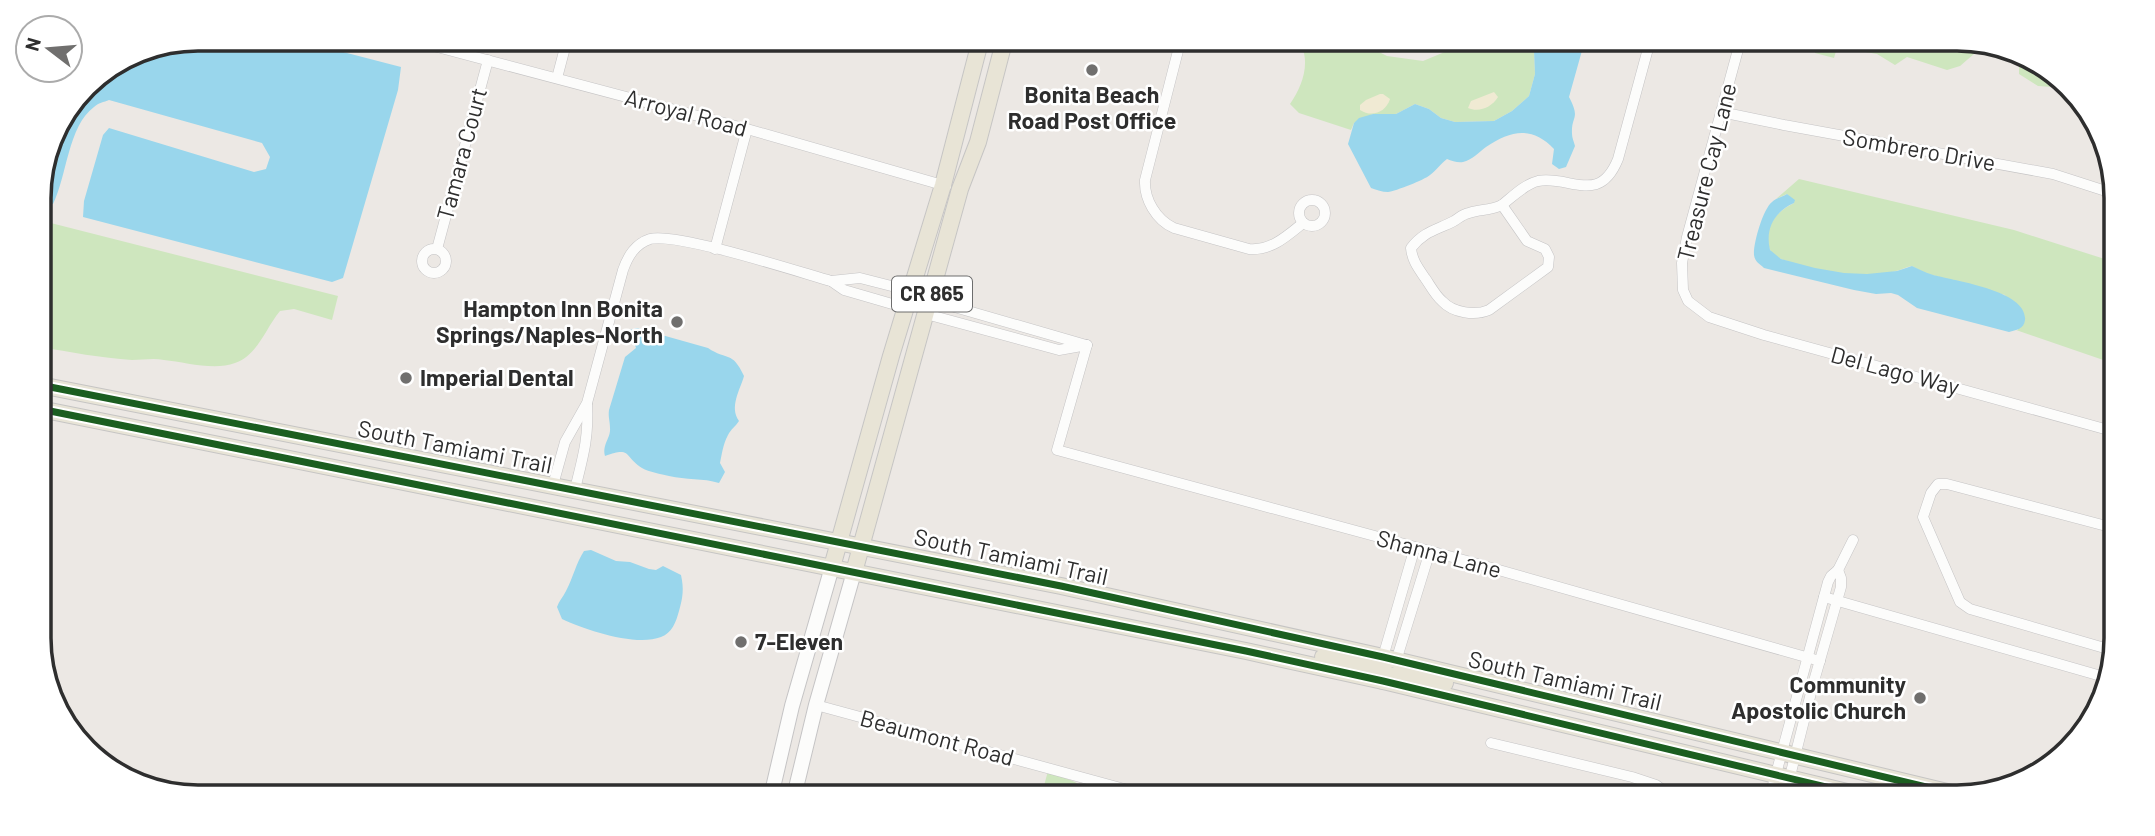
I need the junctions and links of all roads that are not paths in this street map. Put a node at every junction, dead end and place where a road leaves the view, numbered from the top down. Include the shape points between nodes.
1 (459, 51) edge
2 (564, 51) edge
3 (978, 51) edge
4 (1002, 51) edge
5 (1178, 51) edge
6 (1647, 51) edge
7 (1738, 51) edge
8 (488, 60) junction
9 (557, 78) junction
10 (1721, 111) junction
11 (747, 129) junction
12 (943, 185) junction
13 (960, 189) junction
14 (2104, 190) edge
15 (1502, 205) junction
16 (1303, 223) dead end
17 (436, 249) dead end
18 (715, 249) junction
19 (831, 281) junction
20 (911, 291) junction
21 (1686, 298) joint
22 (928, 307) junction
23 (905, 308) junction
24 (1087, 345) junction
25 (1059, 350) junction
26 (1079, 371) junction
27 (51, 387) edge
28 (587, 403) junction
29 (51, 411) edge
30 (2104, 429) edge
31 (553, 485) junction
32 (575, 489) junction
33 (2104, 525) edge
34 (1853, 540) dead end
35 (838, 542) junction
36 (860, 546) junction
37 (1415, 547) junction
38 (1430, 551) junction
39 (832, 567) junction
40 (1838, 570) junction
41 (854, 572) junction
42 (1824, 597) junction
43 (1837, 601) junction
44 (2104, 648) edge
45 (1272, 656) junction
46 (1807, 657) junction
47 (1389, 659) junction
48 (1820, 661) junction
49 (2099, 675) edge
50 (1383, 681) junction
51 (1524, 691) junction
52 (816, 705) junction
53 (1491, 743) dead end
54 (1788, 754) junction
55 (1782, 776) junction
56 (774, 785) edge
57 (797, 785) edge
58 (1110, 785) edge
59 (1656, 785) edge
60 (1777, 785) edge
61 (1783, 785) edge
62 (1818, 785) edge
63 (1918, 785) edge

1 - 8 street, Arroyal Road
2 - 9 street
3 - 12 main road, CR 865
4 - 13 main road, CR 865 via 978,142
5 - 16 street via 1145,180 1144,190 1158,216 1174,228 1259,250
6 - 15 street via 1609,177 1592,186 1532,183
7 - 10 street, Treasure Cay Lane
8 - 9 street, Arroyal Road
8 - 17 street, Tamara Court
9 - 11 street, Arroyal Road
10 - 14 street, Sombrero Drive via 2053,174
10 - 21 street, Treasure Cay Lane via 1686,237 1682,279
11 - 12 street, Arroyal Road
11 - 18 street
12 - 13 street, Arroyal Road
12 - 20 main road, CR 865
13 - 22 main road, CR 865
15 - 15 street via 1527,241 1545,249 1548,267 1489,310 1470,313 1450,307 1412,258 1411,248 1434,228
18 - 19 street
18 - 28 street via 665,238 641,243 632,251 622,271
19 - 20 street via 860,278
19 - 23 street via 844,290
20 - 23 main road, CR 865
21 - 30 street, Del Lago Way via 1709,317 1764,335
22 - 24 street
22 - 25 street
22 - 36 main road, CR 865
23 - 35 main road, CR 865
24 - 25 street
24 - 26 street
25 - 26 street via 1074,358
26 - 37 street, Shanna Lane via 1057,450
27 - 31 main road, South Tamiami Trail
28 - 31 street via 565,442
28 - 32 street via 587,444
29 - 39 main road, South Tamiami Trail
31 - 32 main road, South Tamiami Trail
32 - 35 main road, South Tamiami Trail
33 - 44 street via 1947,484 1938,484 1931,493 1923,517 1960,602 1970,609
34 - 40 street
35 - 36 main road, South Tamiami Trail
35 - 39 main road, CR 865
36 - 41 main road, CR 865
36 - 47 main road, South Tamiami Trail
37 - 38 street, Shanna Lane
37 - 47 street
38 - 46 street, Shanna Lane
38 - 47 street
39 - 41 main road, South Tamiami Trail
39 - 56 main road, CR 865
40 - 42 street
40 - 43 street
41 - 45 main road, South Tamiami Trail
41 - 52 main road, CR 865
42 - 43 street
42 - 46 street
43 - 48 street
43 - 49 street
45 - 47 main road via 1324,657 1379,667
45 - 50 main road, South Tamiami Trail
46 - 48 street, Shanna Lane
46 - 54 street
47 - 51 main road, South Tamiami Trail
48 - 54 street
50 - 51 main road via 1404,674 1466,688
50 - 55 main road, South Tamiami Trail
51 - 54 main road, South Tamiami Trail
52 - 57 main road, CR 865
52 - 58 street, Beaumont Road
53 - 59 street
54 - 55 street
54 - 63 main road, South Tamiami Trail
55 - 60 street
55 - 61 street
55 - 62 main road, South Tamiami Trail

